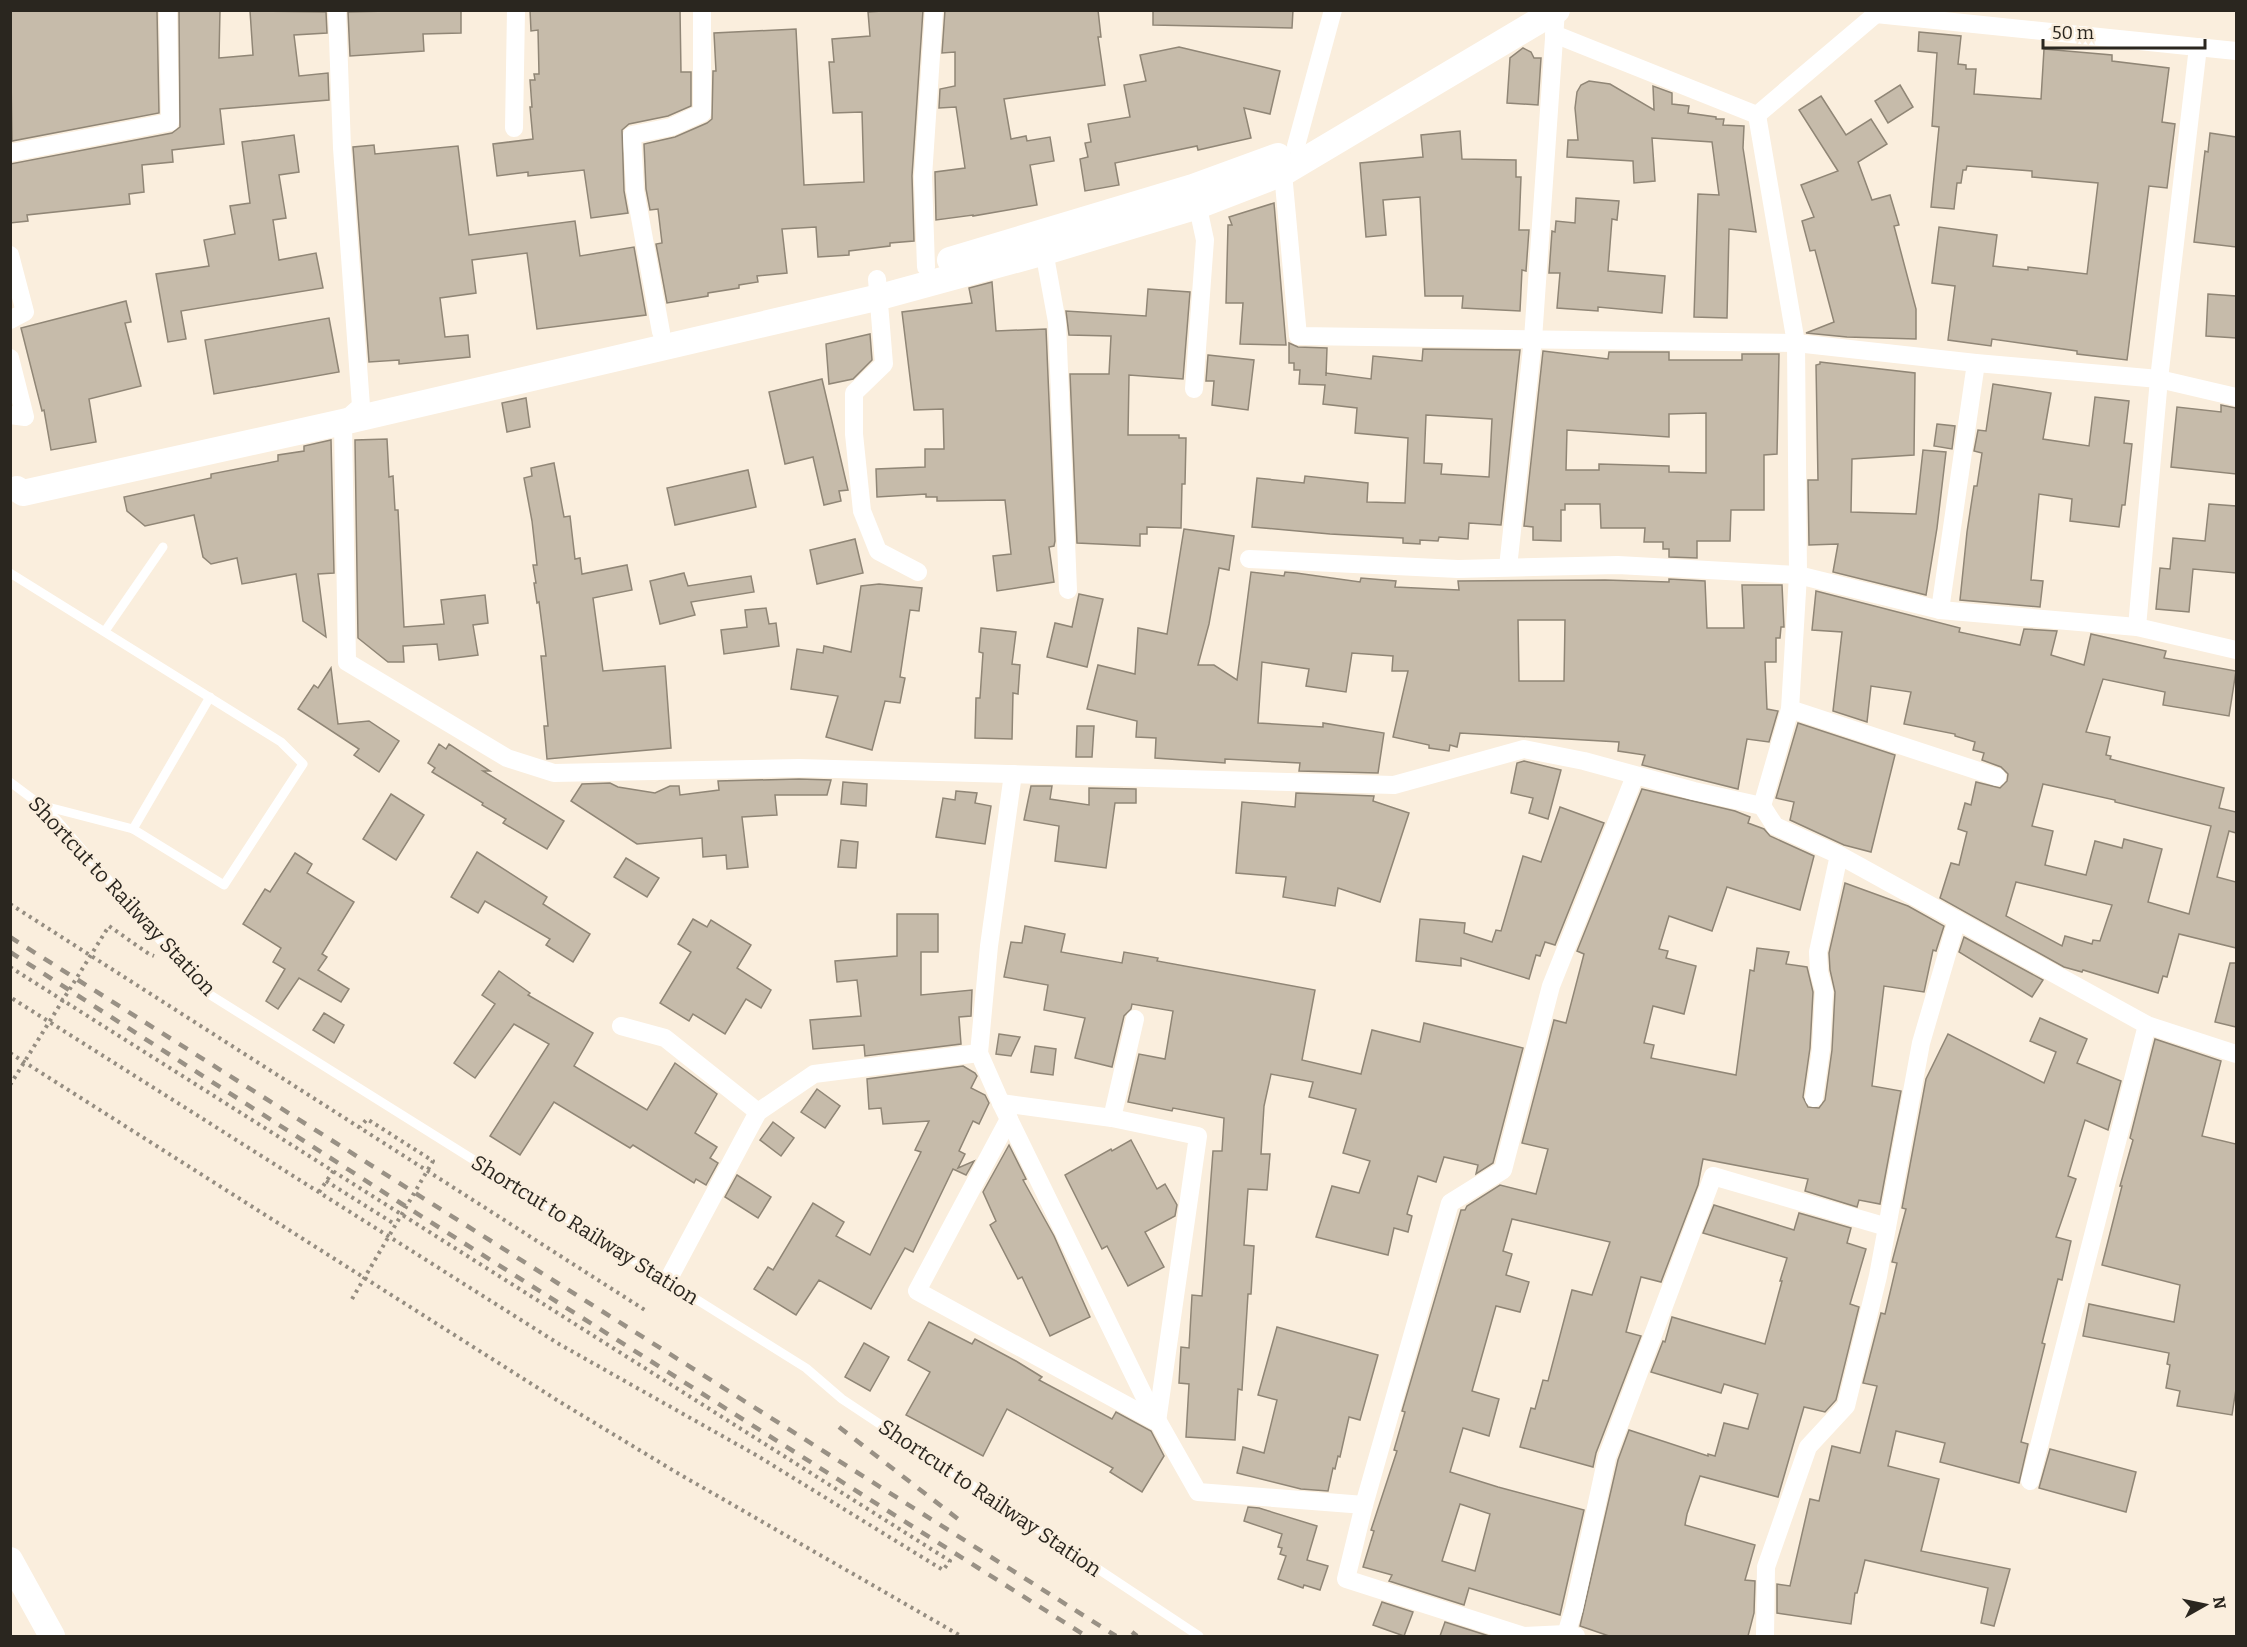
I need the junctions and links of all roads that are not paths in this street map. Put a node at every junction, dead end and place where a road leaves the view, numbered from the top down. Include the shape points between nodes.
1 (168, 10) edge
2 (337, 10) edge
3 (516, 10) edge
4 (702, 10) edge
5 (934, 10) edge
6 (1333, 10) edge
7 (1527, 10) edge
8 (1876, 12) edge
9 (1556, 16) edge
10 (2198, 47) junction
11 (2236, 51) edge
12 (1757, 115) junction
13 (514, 128) dead end
14 (10, 153) edge
15 (1287, 158) junction
16 (1196, 196) junction
17 (1043, 242) junction
18 (10, 255) edge
19 (926, 267) junction
20 (878, 288) junction
21 (10, 320) edge
22 (661, 332) junction
23 (1533, 339) junction
24 (1796, 343) junction
25 (10, 358) edge
26 (1976, 363) junction
27 (2159, 379) junction
28 (1194, 390) dead end
29 (2236, 397) edge
30 (352, 414) junction
31 (10, 415) edge
32 (14, 491) edge
33 (163, 547) dead end
34 (1249, 560) dead end
35 (1508, 567) junction
36 (918, 572) dead end
37 (10, 573) edge
38 (1798, 575) junction
39 (1068, 590) dead end
40 (1940, 610) junction
41 (2137, 627) junction
42 (105, 631) junction
43 (2236, 650) edge
44 (210, 697) junction
45 (1790, 709) junction
46 (1013, 774) junction
47 (1635, 776) junction
48 (1997, 777) dead end
49 (10, 782) edge
50 (42, 806) junction
51 (1762, 806) junction
52 (133, 829) junction
53 (1839, 855) junction
54 (1957, 920) junction
55 (1135, 1019) dead end
56 (2146, 1025) junction
57 (621, 1026) dead end
58 (979, 1053) junction
59 (2236, 1054) edge
60 (1814, 1098) dead end
61 (1005, 1111) junction
62 (758, 1112) junction
63 (1112, 1118) junction
64 (1887, 1227) junction
65 (667, 1282) junction
66 (1157, 1422) junction
67 (2030, 1481) dead end
68 (1364, 1505) junction
69 (10, 1560) edge
70 (1571, 1635) edge
71 (52, 1636) edge
72 (1199, 1636) edge
73 (1765, 1636) edge

1 - 14 street via 170,122
2 - 30 street
3 - 13 street
4 - 22 street via 702,113 671,127 632,135 635,190
5 - 19 street via 923,177
6 - 15 street
7 - 15 street
8 - 10 street
8 - 12 street
9 - 12 street
9 - 15 street
9 - 23 street
10 - 11 street
10 - 27 street
12 - 24 street
15 - 16 street
15 - 23 street via 1298,336
16 - 17 street
16 - 28 street via 1205,240
17 - 19 street
17 - 20 street
17 - 39 street via 1057,322
18 - 21 street via 25,312
19 - 20 street
20 - 22 street
20 - 30 street
20 - 36 street via 884,364 854,393 862,511 878,551
22 - 30 street
23 - 24 street
23 - 35 street
24 - 26 street
24 - 38 street
25 - 31 street via 25,417
26 - 27 street
26 - 40 street
27 - 29 street
27 - 41 street
30 - 32 street via 48,475 19,483
30 - 46 street via 347,662 507,758 554,773 799,768
33 - 42 lane
34 - 35 street via 1458,569
35 - 38 street via 1618,565
37 - 42 lane
38 - 40 street
38 - 45 street
40 - 41 street
41 - 43 street
42 - 44 lane
44 - 52 lane
44 - 52 lane via 281,742 303,764 224,885
45 - 48 street
45 - 51 street
46 - 47 street via 1394,785 1524,749
46 - 58 street via 989,946
47 - 51 street
47 - 68 street via 1551,986 1503,1170 1450,1203
49 - 50 lane, Shortcut to Railway Station
50 - 52 lane
50 - 65 lane, Shortcut to Railway Station via 204,990
51 - 53 street via 1775,826
53 - 54 street
53 - 60 street via 1818,952 1824,991
54 - 56 street
54 - 64 street via 1921,1043
55 - 63 street
56 - 59 street
56 - 67 street
57 - 62 street via 664,1038
58 - 61 street
58 - 62 street via 814,1074
61 - 63 street
61 - 66 street
61 - 66 street via 917,1291
62 - 65 street
63 - 66 street via 1198,1136
64 - 70 street via 1713,1176 1607,1457
64 - 73 street via 1846,1406 1808,1447 1766,1567
65 - 72 lane, Shortcut to Railway Station via 806,1368 842,1399
66 - 68 street via 1198,1492
68 - 70 street via 1346,1579 1524,1636
69 - 71 street

